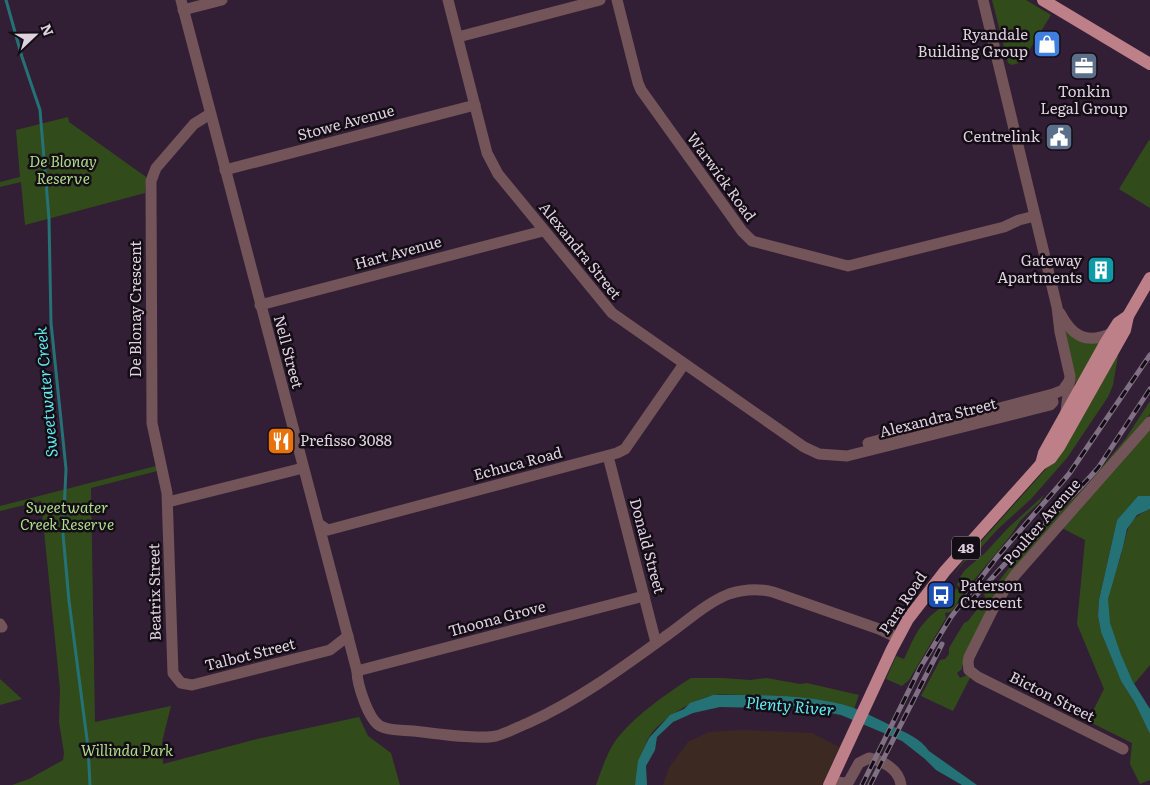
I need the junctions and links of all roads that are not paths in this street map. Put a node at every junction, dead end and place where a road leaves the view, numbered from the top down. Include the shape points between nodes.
1 (222, 0) edge
2 (448, 0) edge
3 (600, 0) edge
4 (617, 0) edge
5 (983, 0) edge
6 (1043, 0) edge
7 (182, 5) edge
8 (458, 37) junction
9 (1150, 64) edge
10 (475, 105) junction
11 (212, 119) junction
12 (225, 170) junction
13 (1036, 219) junction
14 (543, 230) junction
15 (1150, 278) edge
16 (260, 305) junction
17 (1057, 307) junction
18 (1128, 316) junction
19 (1112, 333) junction
20 (684, 364) junction
21 (1070, 380) junction
22 (1066, 413) junction
23 (1150, 422) edge
24 (608, 456) junction
25 (1041, 464) junction
26 (303, 468) junction
27 (168, 502) junction
28 (319, 524) junction
29 (644, 596) junction
30 (348, 636) junction
31 (898, 638) junction
32 (656, 643) junction
33 (330, 650) junction
34 (352, 653) junction
35 (357, 671) junction
36 (964, 673) joint
37 (177, 680) joint
38 (1123, 749) dead end
39 (830, 783) edge
40 (900, 785) edge

1 - 7 street
2 - 8 street, Alexandra Street
3 - 8 street
4 - 13 street, Warwick Road via 641,90 752,241 848,266 1004,227 1020,226
5 - 13 street
6 - 9 main road
7 - 11 street, Nell Street
8 - 10 street, Alexandra Street
10 - 12 street, Stowe Avenue
10 - 14 street, Alexandra Street via 493,168
11 - 12 street, Nell Street
11 - 27 street, De Blonay Crescent via 191,128 156,168 151,181 152,422
12 - 16 street, Nell Street
13 - 17 street
14 - 16 street, Hart Avenue
14 - 20 street, Alexandra Street via 612,313
15 - 18 main road, Para Road / 48
16 - 26 street, Nell Street
17 - 19 street via 1067,326 1079,336 1096,338
17 - 21 street
18 - 19 main road, Para Road / 48 via 1121,319
18 - 25 main road, Para Road / 48 via 1125,330 1063,441 1051,458
19 - 22 main road, Para Road / 48
20 - 21 street, Alexandra Street via 804,447 823,455 1051,395 1063,390
20 - 24 street, Echuca Road via 625,448
21 - 22 street
22 - 25 main road, Para Road / 48
23 - 36 street, Poulter Avenue via 1005,588 969,656
24 - 28 street, Echuca Road via 328,530
24 - 29 street, Donald Street
25 - 31 main road, Para Road / 48 via 945,571 915,609
26 - 27 street
26 - 28 street, Nell Street
27 - 37 street, Beatrix Street via 172,667
28 - 30 street, Nell Street
29 - 32 street, Donald Street
29 - 35 street, Thoona Grove
30 - 33 street, Talbot Street
30 - 34 street, Nell Street
31 - 32 street via 773,592 748,589 710,604
31 - 39 main road, Para Road / 48
32 - 35 street, Nell Street via 565,705 497,736 387,728 376,723 368,711
33 - 34 street, Talbot Street
33 - 37 street, Talbot Street via 192,685
34 - 35 street, Nell Street
36 - 38 street, Bicton Street
39 - 40 street via 849,782 860,763 868,758 894,770

